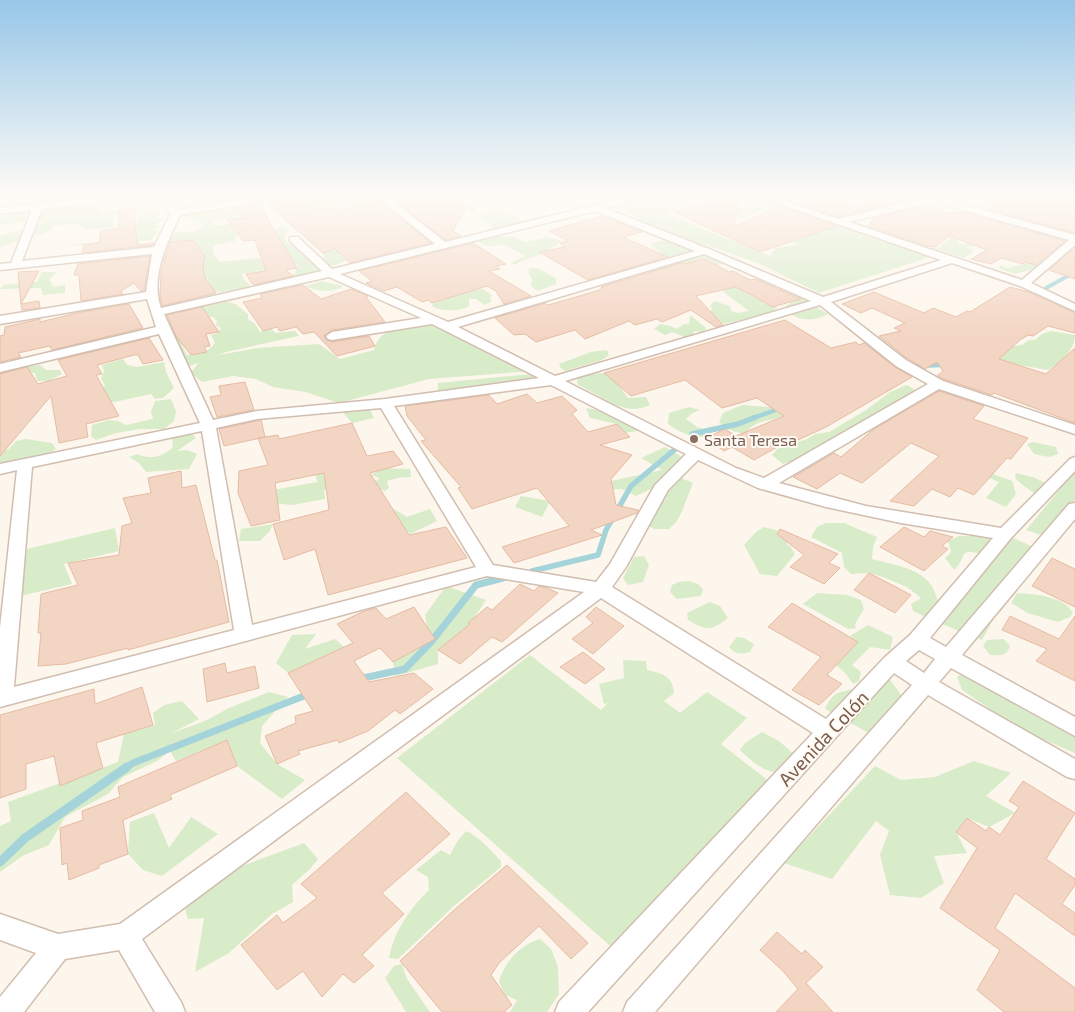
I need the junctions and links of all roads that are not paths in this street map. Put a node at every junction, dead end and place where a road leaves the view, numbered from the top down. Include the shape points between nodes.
1 (26, 242) edge
2 (162, 242) edge
3 (297, 242) edge
4 (439, 242) edge
5 (454, 242) edge
6 (683, 242) edge
7 (897, 242) edge
8 (1071, 242) edge
9 (443, 245) junction
10 (158, 250) junction
11 (705, 251) junction
12 (951, 260) junction
13 (15, 265) junction
14 (0, 267) edge
15 (330, 274) junction
16 (1024, 284) junction
17 (150, 295) junction
18 (822, 301) junction
19 (1075, 308) edge
20 (157, 312) junction
21 (0, 320) edge
22 (440, 323) junction
23 (163, 329) junction
24 (332, 336) dead end
25 (0, 368) edge
26 (554, 380) junction
27 (938, 384) junction
28 (385, 402) junction
29 (208, 424) junction
30 (1075, 430) edge
31 (696, 452) junction
32 (1075, 462) edge
33 (25, 463) junction
34 (0, 469) edge
35 (764, 484) junction
36 (1075, 508) edge
37 (1006, 534) junction
38 (487, 570) junction
39 (601, 589) junction
40 (244, 632) junction
41 (917, 640) junction
42 (948, 658) junction
43 (892, 662) junction
44 (926, 684) junction
45 (1, 698) edge
46 (1075, 727) edge
47 (829, 732) junction
48 (1075, 770) edge
49 (0, 927) edge
50 (125, 936) junction
51 (58, 947) junction
52 (6, 1012) edge
53 (171, 1012) edge
54 (569, 1012) edge
55 (637, 1012) edge

1 - 13 street
2 - 10 street
3 - 15 street
4 - 9 street
5 - 9 street
6 - 11 street
7 - 12 street
8 - 16 street
9 - 15 street
10 - 13 street
10 - 17 street
11 - 18 street
11 - 22 street
12 - 16 street
12 - 18 street
13 - 14 street
15 - 20 street
15 - 22 street
16 - 19 street
17 - 20 street
17 - 21 street
18 - 26 street
18 - 27 street via 900,362
20 - 23 street
22 - 24 street
22 - 26 street
23 - 25 street
23 - 29 street
26 - 28 street
26 - 31 street
27 - 30 street
27 - 35 street
28 - 29 street via 258,415
28 - 38 street
29 - 33 street
29 - 40 street
31 - 35 street
31 - 39 street via 661,488 617,568
32 - 37 street, Avenida Colón
33 - 34 street
33 - 45 street
35 - 37 street via 826,502 913,520
36 - 42 street
37 - 41 street, Avenida Colón
38 - 39 street
38 - 40 street
39 - 47 street
39 - 50 street
40 - 45 street
41 - 42 street
41 - 43 street, Avenida Colón
42 - 44 street
42 - 46 street
43 - 44 street
43 - 47 street, Avenida Colón
44 - 48 street
44 - 55 street
47 - 54 street, Avenida Colón
49 - 51 street
50 - 51 street
50 - 53 street
51 - 52 street

